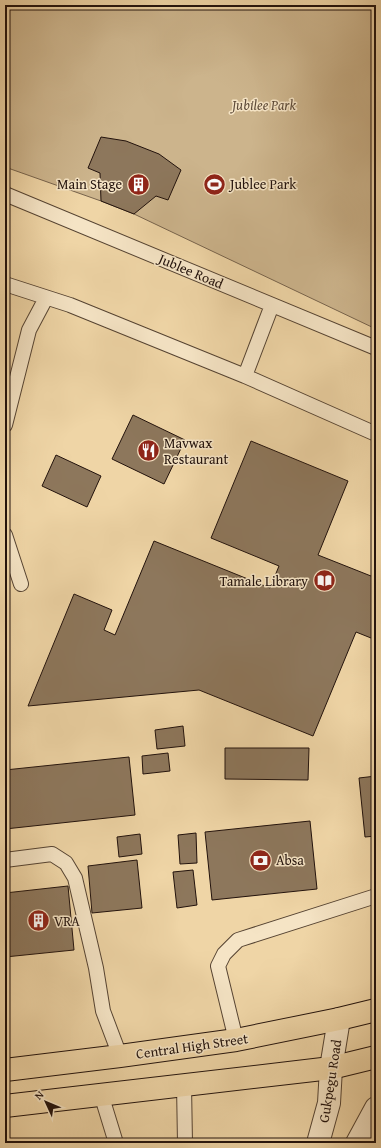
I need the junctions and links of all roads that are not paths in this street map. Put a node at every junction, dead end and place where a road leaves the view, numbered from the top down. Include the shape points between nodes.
1 (5, 194) edge
2 (5, 284) edge
3 (46, 298) junction
4 (272, 305) junction
5 (376, 348) edge
6 (245, 376) junction
7 (5, 426) edge
8 (376, 434) edge
9 (5, 535) edge
10 (21, 584) dead end
11 (5, 860) edge
12 (376, 896) edge
13 (376, 1010) edge
14 (340, 1019) junction
15 (236, 1040) junction
16 (120, 1056) junction
17 (376, 1057) edge
18 (331, 1068) junction
19 (5, 1070) edge
20 (184, 1085) junction
21 (101, 1094) junction
22 (5, 1106) edge
23 (376, 1108) edge
24 (116, 1143) edge
25 (185, 1143) edge
26 (318, 1143) edge
27 (357, 1143) edge

1 - 4 lane, Jublee Road
2 - 3 lane
3 - 6 lane via 70,305
3 - 7 lane via 29,330
4 - 5 lane, Jublee Road
4 - 6 lane
6 - 8 lane
9 - 10 lane
11 - 16 lane via 52,854 66,863 76,878 96,968 102,1011
12 - 15 lane via 238,940 233,944 218,966
13 - 14 highway, Central High Street
14 - 15 highway, Central High Street
14 - 18 street, Gukpegu Road
15 - 16 highway, Central High Street
16 - 19 highway, Central High Street
17 - 18 highway
18 - 20 highway
18 - 26 street, Gukpegu Road via 329,1103
20 - 21 highway
20 - 25 lane
21 - 22 highway
21 - 24 lane
23 - 27 street

